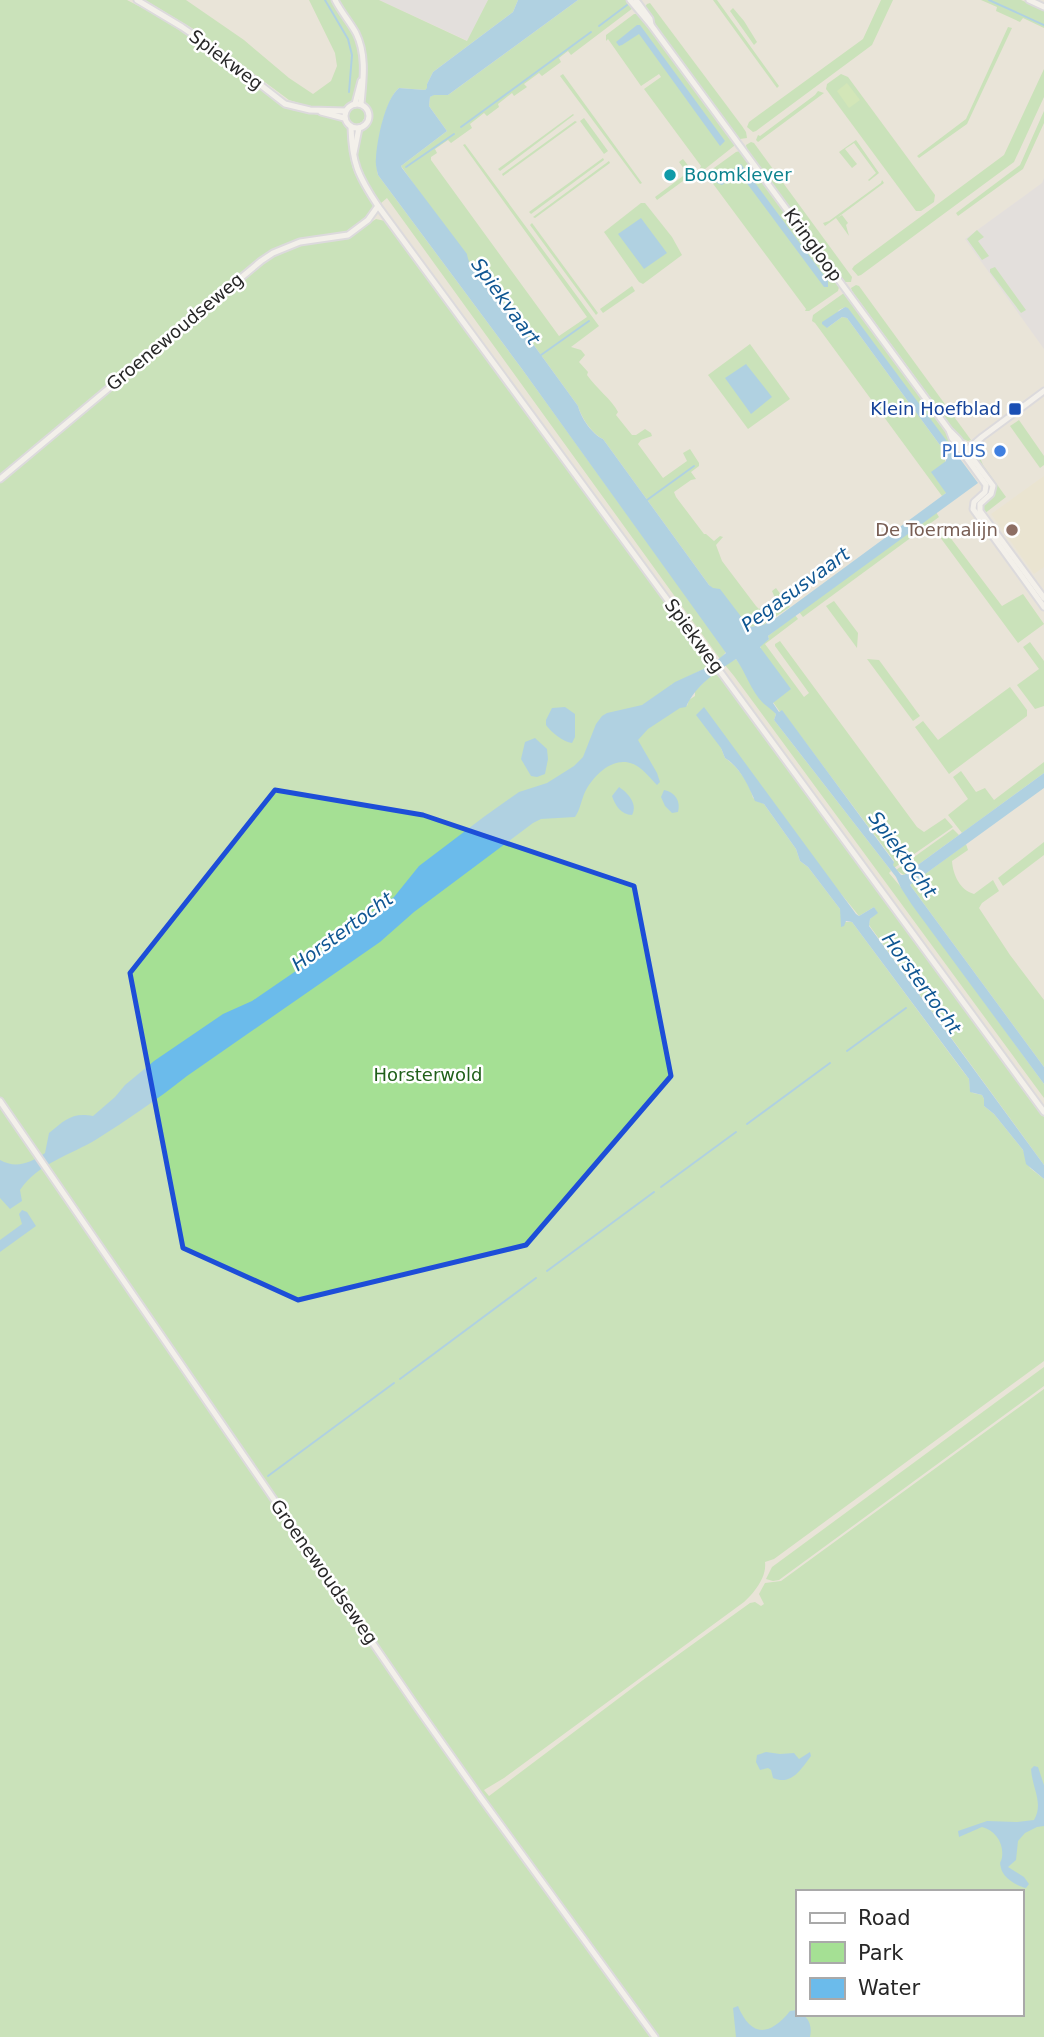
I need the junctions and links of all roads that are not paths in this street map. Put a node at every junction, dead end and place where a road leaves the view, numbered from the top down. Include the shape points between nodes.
1 (137, 0) edge
2 (335, 0) edge
3 (633, 0) edge
4 (1029, 0) edge
5 (1044, 7) edge
6 (358, 104) junction
7 (345, 114) junction
8 (351, 127) junction
9 (359, 128) junction
10 (353, 156) junction
11 (378, 206) junction
12 (384, 214) junction
13 (368, 220) junction
14 (1044, 391) edge
15 (964, 450) junction
16 (0, 479) edge
17 (1044, 598) edge
18 (1044, 607) edge
19 (0, 1101) edge
20 (1044, 1112) edge
21 (655, 2037) edge

1 - 7 street, Spiekweg via 221,54 285,104
2 - 6 street via 357,34 363,58
3 - 15 street, Kringloop
4 - 5 street
6 - 7 street
6 - 9 street via 368,109 369,117
7 - 8 street
8 - 9 street
8 - 10 street, Spiekweg
9 - 10 street
10 - 11 street, Spiekweg via 360,179
11 - 12 street, Spiekweg
11 - 13 street, Groenewoudseweg
12 - 13 street, Groenewoudseweg
12 - 20 street, Spiekweg
13 - 16 street, Groenewoudseweg via 348,235 300,242 261,261
14 - 15 street
15 - 17 street, Kringloop via 993,486 980,511
15 - 18 street, Kringloop via 986,485 973,509
19 - 21 street, Groenewoudseweg via 416,1706

